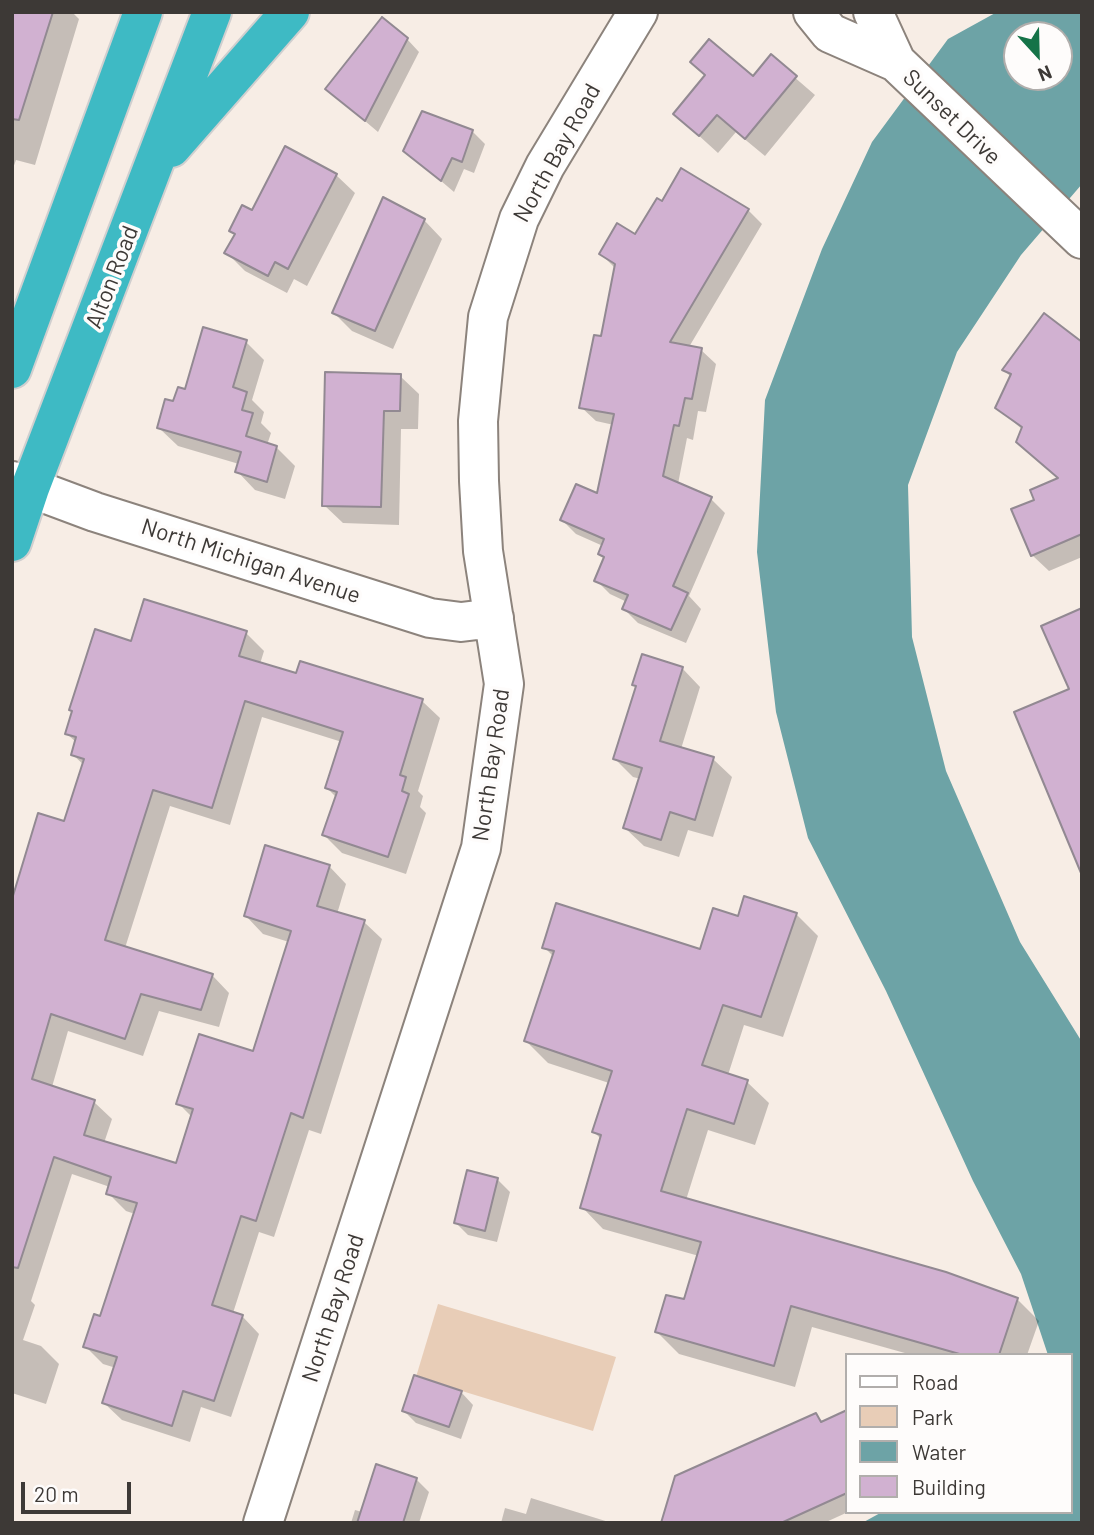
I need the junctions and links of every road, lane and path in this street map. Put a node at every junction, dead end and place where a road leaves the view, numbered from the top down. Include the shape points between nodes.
1 (143, 12) edge
2 (212, 12) edge
3 (290, 12) edge
4 (638, 12) edge
5 (813, 12) edge
6 (873, 12) edge
7 (895, 62) junction
8 (154, 168) junction
9 (1074, 232) edge
10 (12, 369) edge
11 (21, 484) edge
12 (12, 542) edge
13 (494, 618) junction
14 (263, 1523) edge

1 - 10 highway
2 - 8 highway, Alton Road
3 - 8 highway
4 - 13 street, North Bay Road via 545,166 519,219 488,317 478,421 479,481 483,551
5 - 7 street, Sunset Drive via 830,33
6 - 7 street
7 - 9 street, Sunset Drive
8 - 11 highway, Alton Road
11 - 12 highway, Alton Road
11 - 13 street, North Michigan Avenue via 95,512 430,618 461,622
13 - 14 street, North Bay Road via 504,684 481,848

